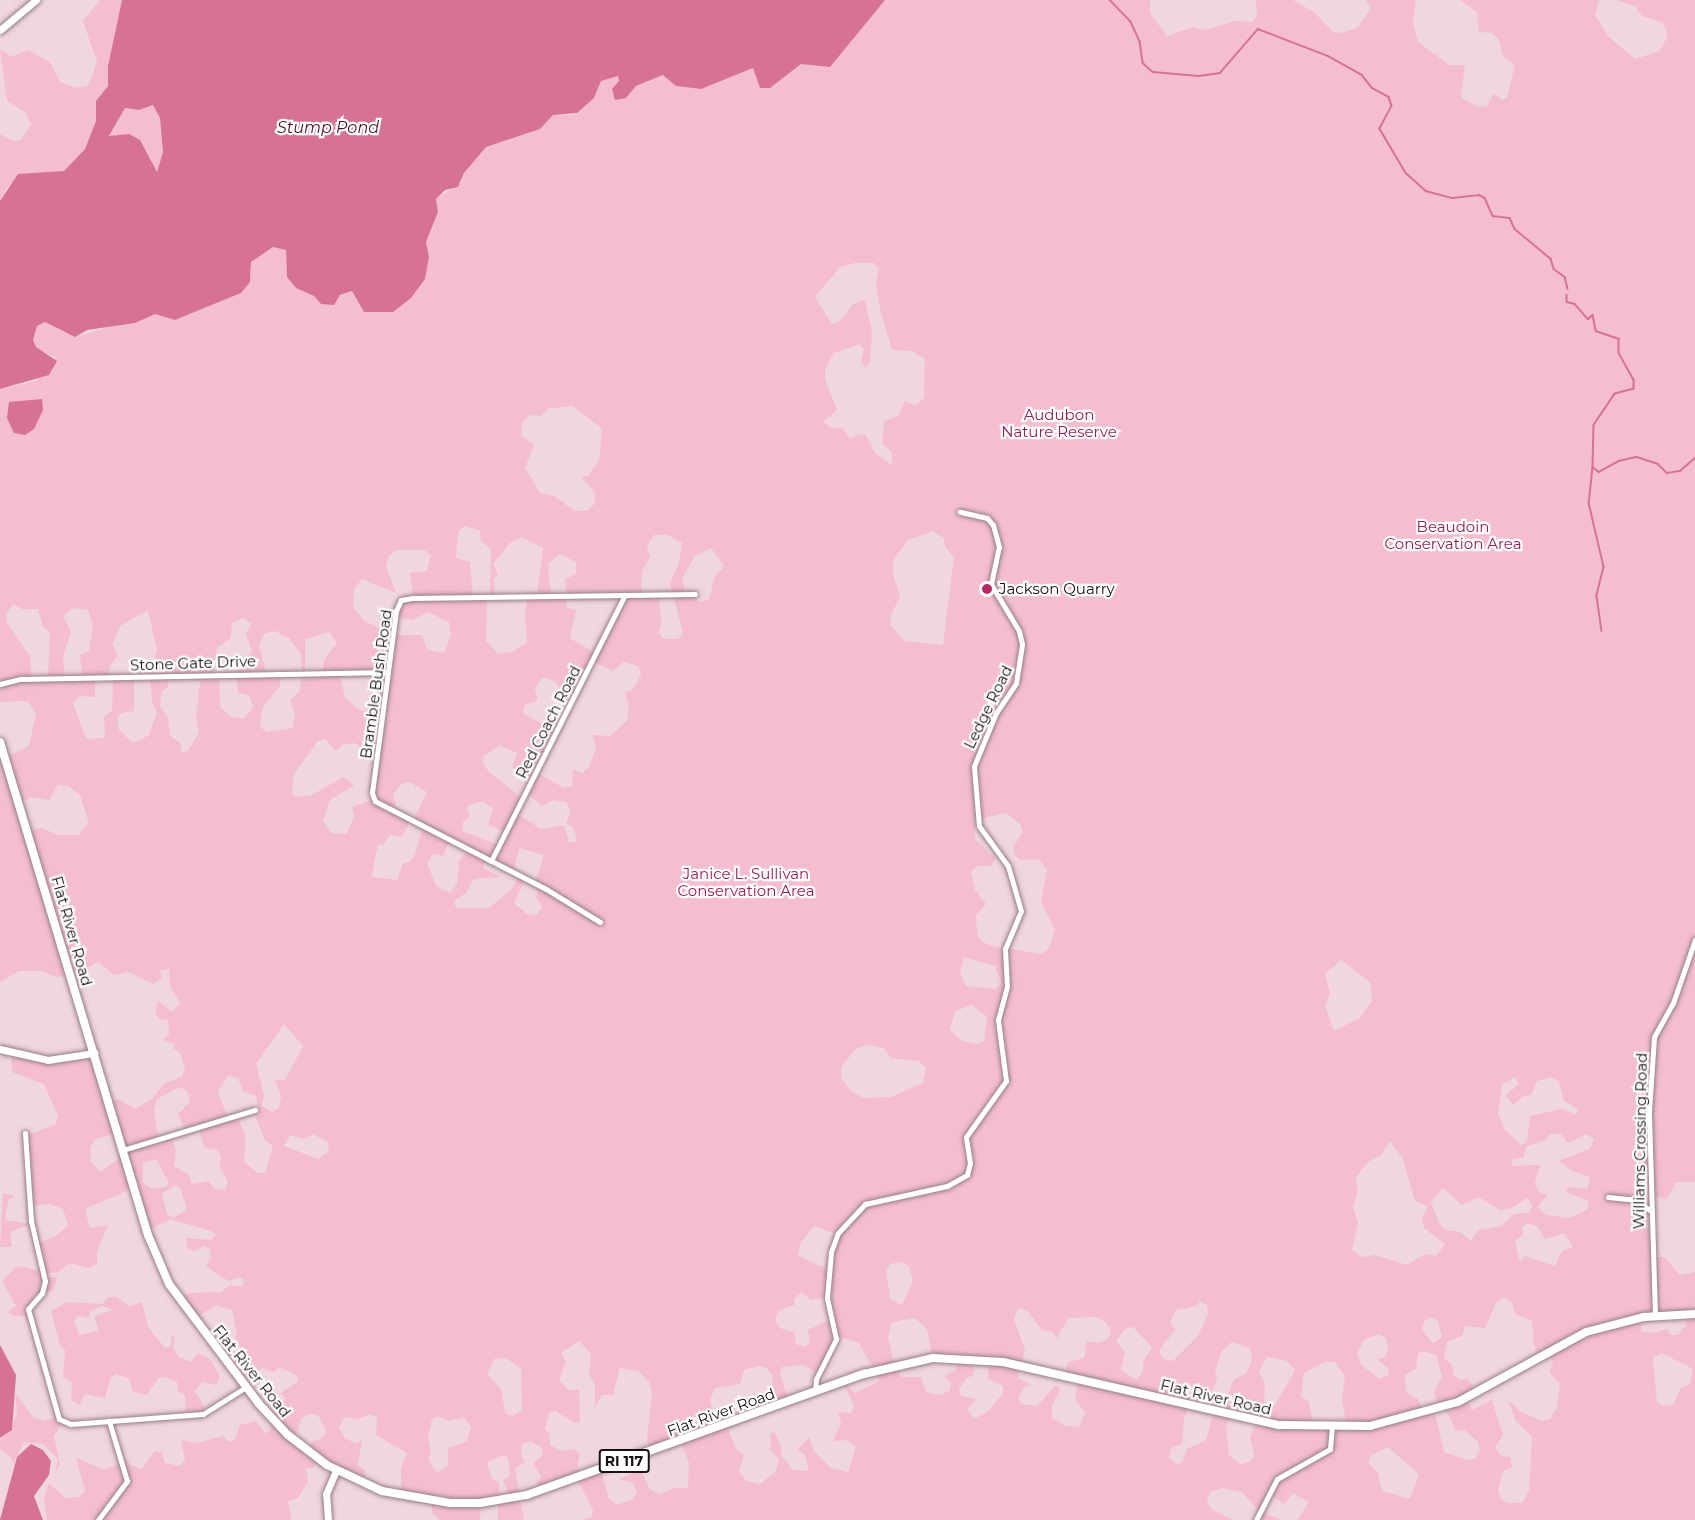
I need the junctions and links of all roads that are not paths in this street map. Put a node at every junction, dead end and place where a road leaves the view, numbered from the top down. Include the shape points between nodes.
1 (36, 0) edge
2 (0, 30) edge
3 (960, 512) dead end
4 (695, 594) dead end
5 (625, 595) junction
6 (388, 672) junction
7 (0, 684) edge
8 (0, 742) edge
9 (491, 861) junction
10 (600, 921) dead end
11 (1695, 940) edge
12 (0, 1049) edge
13 (93, 1053) junction
14 (255, 1110) dead end
15 (26, 1133) dead end
16 (123, 1150) junction
17 (1608, 1197) dead end
18 (1650, 1210) junction
19 (1695, 1314) edge
20 (1655, 1316) junction
21 (246, 1387) junction
22 (815, 1393) junction
23 (109, 1421) junction
24 (1332, 1428) junction
25 (336, 1470) junction
26 (98, 1520) edge
27 (328, 1520) edge
28 (1256, 1520) edge

1 - 2 street
3 - 22 street, Ledge Road via 987,518 993,525 999,547 991,584 1019,631 1022,644 1016,683 996,713 974,766 980,826 1008,866 1021,911 1005,949 1007,987 998,1026 1006,1082 965,1139 970,1163 967,1175 947,1186 865,1204 838,1233 831,1252 827,1298 836,1339 816,1379
4 - 5 street, Bramble Bush Road
5 - 6 street, Bramble Bush Road via 403,599 396,611
5 - 9 street, Red Coach Road
6 - 7 street, Stone Gate Drive via 20,679
6 - 9 street, Bramble Bush Road via 372,793 375,801
8 - 13 main road, Flat River Road / RI 117
9 - 10 street, Bramble Bush Road
11 - 18 street, Williams Crossing Road via 1673,1003 1654,1037
12 - 13 street via 48,1060
13 - 16 main road, Flat River Road / RI 117
14 - 16 street
15 - 23 street via 31,1221 45,1281 42,1293 27,1309 59,1419
16 - 21 main road, Flat River Road / RI 117 via 148,1234 169,1284
17 - 18 street via 1635,1200
18 - 20 street, Williams Crossing Road
19 - 20 main road, Flat River Road / RI 117
20 - 24 main road, Flat River Road / RI 117 via 1608,1325 1568,1340 1490,1386 1432,1412 1370,1426
21 - 23 street via 203,1414
21 - 25 main road, Flat River Road / RI 117 via 288,1436
22 - 24 main road, Flat River Road / RI 117 via 914,1361 965,1358 1003,1362 1278,1425
22 - 25 main road, Flat River Road / RI 117 via 578,1478 480,1503 426,1501 382,1491
23 - 26 street via 127,1481
24 - 28 street via 1330,1449 1277,1479
25 - 27 street via 326,1494

